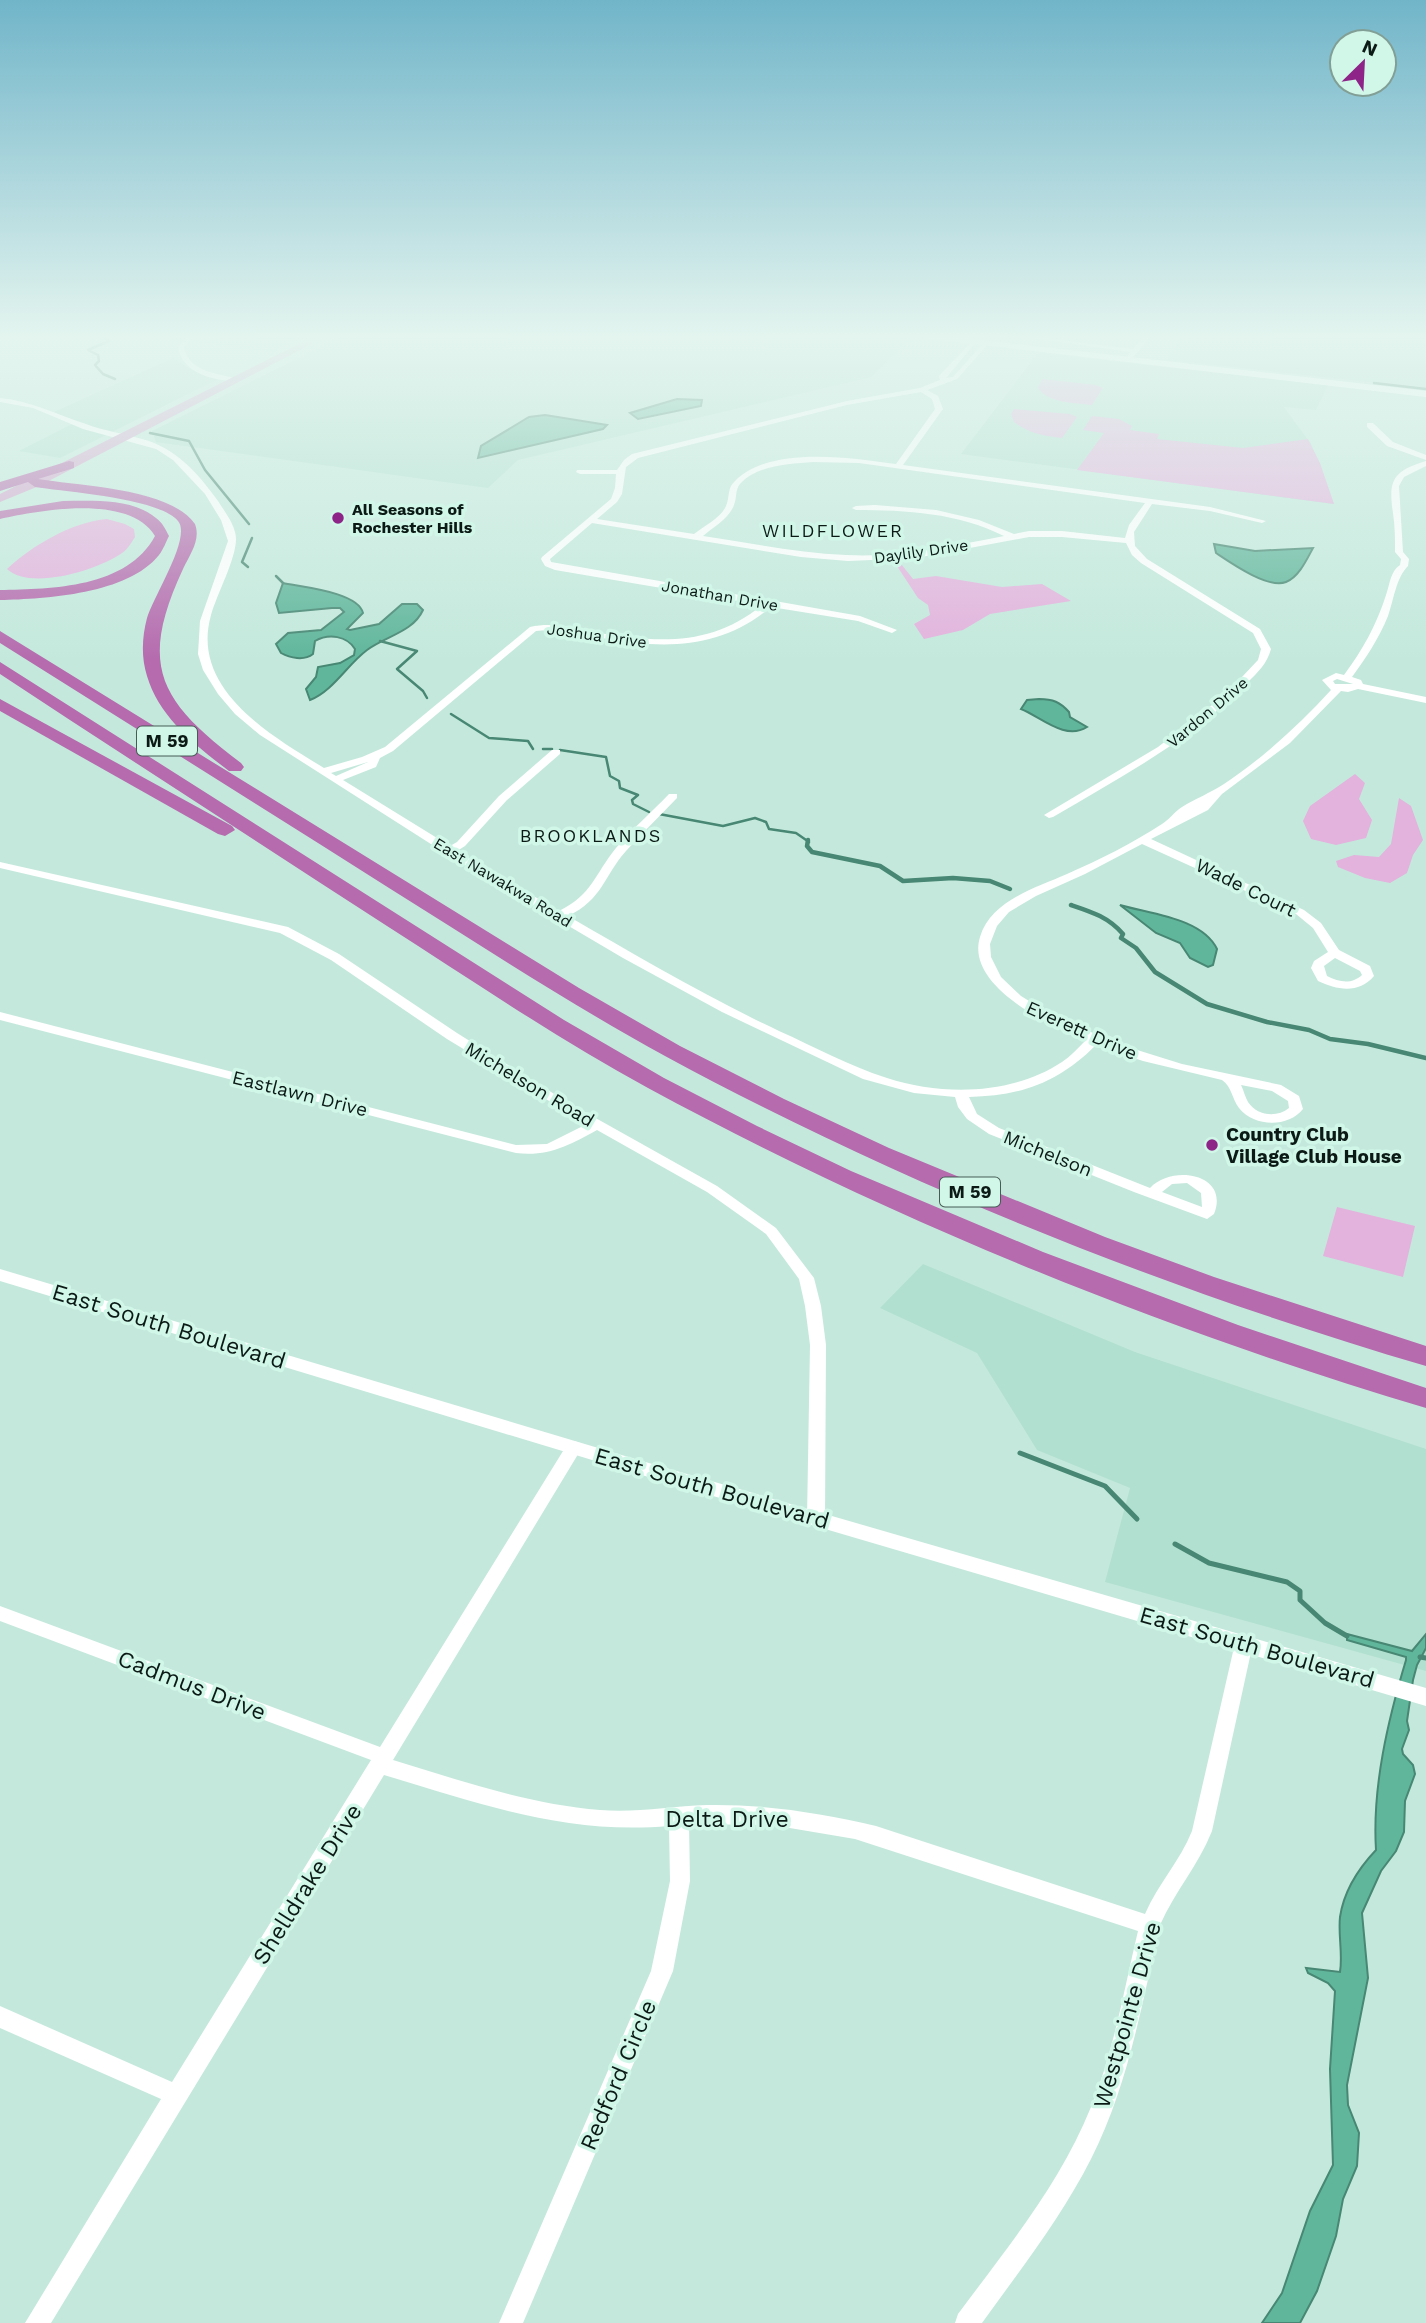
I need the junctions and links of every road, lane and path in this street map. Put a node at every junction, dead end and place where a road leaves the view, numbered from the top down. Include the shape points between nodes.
1 (110, 443) edge
2 (148, 443) edge
3 (679, 443) edge
4 (913, 443) edge
5 (1391, 443) edge
6 (1426, 461) edge
7 (69, 465) junction
8 (898, 467) junction
9 (580, 471) dead end
10 (618, 472) junction
11 (35, 483) junction
12 (0, 487) edge
13 (0, 498) edge
14 (1150, 501) junction
15 (0, 506) edge
16 (856, 508) dead end
17 (0, 515) edge
18 (590, 520) junction
19 (1262, 521) dead end
20 (1011, 536) junction
21 (696, 537) junction
22 (1127, 541) junction
23 (0, 595) edge
24 (770, 603) junction
25 (892, 630) dead end
26 (0, 636) edge
27 (0, 667) edge
28 (1347, 677) junction
29 (1358, 686) junction
30 (1338, 688) junction
31 (1426, 700) edge
32 (0, 704) edge
33 (556, 752) dead end
34 (375, 757) junction
35 (323, 772) junction
36 (335, 780) junction
37 (673, 796) dead end
38 (1049, 815) dead end
39 (1143, 839) junction
40 (335, 845) junction
41 (449, 851) junction
42 (0, 865) edge
43 (559, 916) junction
44 (414, 934) junction
45 (1335, 953) dead end
46 (0, 1016) edge
47 (1096, 1038) junction
48 (1229, 1079) junction
49 (961, 1093) junction
50 (596, 1125) junction
51 (1153, 1194) dead end
52 (0, 1275) edge
53 (1426, 1356) edge
54 (1426, 1398) edge
55 (574, 1447) junction
56 (816, 1518) junction
57 (0, 1613) edge
58 (1244, 1643) junction
59 (1426, 1697) edge
60 (383, 1761) junction
61 (679, 1816) junction
62 (1150, 1925) junction
63 (0, 2017) edge
64 (177, 2095) junction
65 (38, 2321) edge
66 (511, 2323) edge
67 (967, 2323) edge

1 - 7 main road
2 - 35 street, East Nawakwa Road via 174,456 232,530 204,629 206,666 215,683 251,723
3 - 10 street via 629,459
4 - 8 street
5 - 6 street
6 - 28 street via 1394,484 1399,552 1405,562 1397,571 1382,620
7 - 11 main road
7 - 12 highway
8 - 14 street
8 - 21 street via 824,459 754,472 736,483 729,509
9 - 10 street
10 - 18 street via 618,495
11 - 13 main road
11 - 15 main road
11 - 40 highway via 148,500 186,520 188,543 151,633 155,678 172,708 199,737
14 - 19 street
14 - 22 street
16 - 20 street via 960,518
17 - 23 highway via 51,505 100,505 153,520 162,536 153,553 114,577 55,592
18 - 21 street, Daylily Drive
18 - 24 street, Jonathan Drive via 546,558 548,564
20 - 21 street, Daylily Drive via 916,555 860,559
20 - 22 street, Daylily Drive via 1050,534
22 - 38 street, Vardon Drive via 1144,561 1257,631 1265,643 1265,657 1247,680 1175,741
24 - 25 street, Jonathan Drive via 860,619
24 - 34 street, Joshua Drive via 741,627 691,642 642,642 554,627 533,629
26 - 40 highway, M 59
27 - 44 highway, M 59
28 - 29 street
28 - 30 street, Everett Drive via 1327,680
29 - 30 street
29 - 31 street
30 - 39 street, Everett Drive via 1309,721 1217,794 1206,809
32 - 44 highway
33 - 41 street
34 - 35 street, Joshua Drive
34 - 36 street, Joshua Drive via 372,765
35 - 36 street, East Nawakwa Road
36 - 41 street, East Nawakwa Road
37 - 43 street via 620,851 593,892
39 - 45 street, Wade Court via 1294,909 1317,926
39 - 47 street, Everett Drive via 1012,905 995,919 985,937 988,966 1007,992 1046,1018
40 - 53 highway, M 59 via 623,1024 832,1131 1095,1242
41 - 43 street, East Nawakwa Road
42 - 50 street, Michelson Road via 284,930 335,957
43 - 49 street, East Nawakwa Road via 712,1003 849,1069 902,1087
44 - 54 highway, M 59 via 551,1022 793,1154 972,1234 1168,1311
46 - 50 street, Eastlawn Drive via 516,1149 555,1149
47 - 48 street, Everett Drive via 1170,1066
47 - 49 street, East Nawakwa Road via 1054,1073 1013,1087
48 - 48 street, Everett Drive via 1252,1114 1281,1119 1296,1110 1294,1099 1281,1090
49 - 51 street, Michelson via 965,1110 982,1125
50 - 56 street, Michelson Road via 742,1208 771,1231 806,1278 818,1345
52 - 55 street, East South Boulevard
55 - 56 street, East South Boulevard
55 - 60 street, Shelldrake Drive
56 - 58 street, East South Boulevard
57 - 60 street, Cadmus Drive
58 - 59 street, East South Boulevard
58 - 62 street, Westpointe Drive via 1202,1831
60 - 61 street, Delta Drive via 502,1802 551,1813 619,1820
60 - 64 street, Shelldrake Drive
61 - 62 street, Delta Drive via 752,1814 833,1824
61 - 66 street, Redford Circle via 680,1881 662,1971
62 - 67 street, Westpointe Drive via 1115,2070 1084,2149 1055,2202
63 - 64 street
64 - 65 street, Shelldrake Drive

